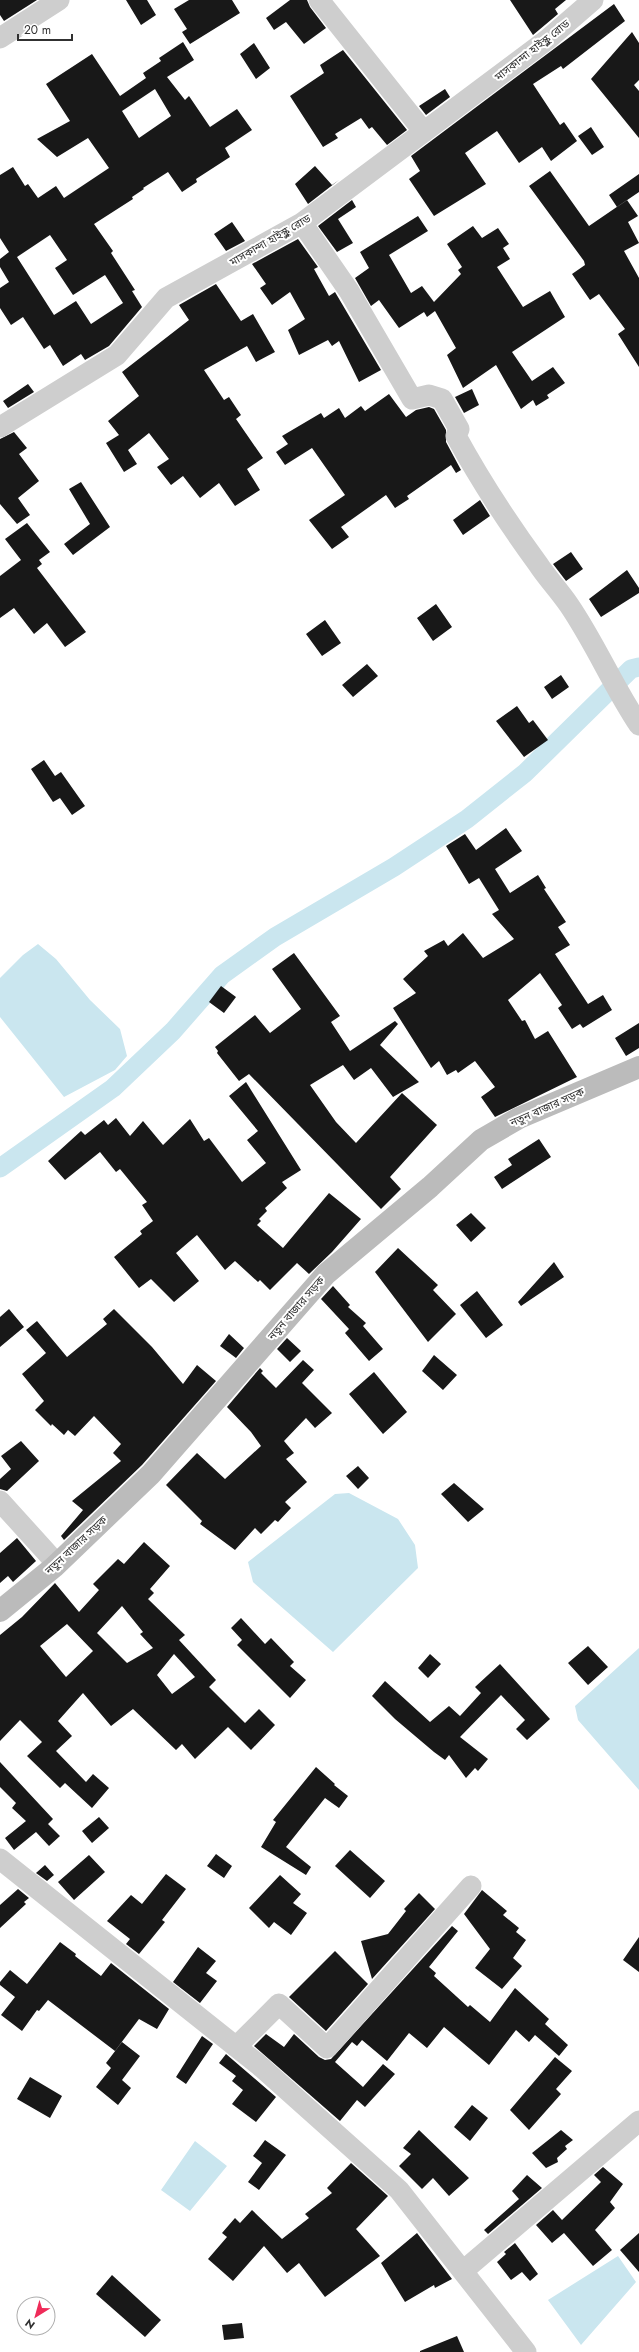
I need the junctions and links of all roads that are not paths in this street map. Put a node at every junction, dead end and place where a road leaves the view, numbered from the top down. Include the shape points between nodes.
1 (59, 0) edge
2 (319, 0) edge
3 (593, 0) edge
4 (0, 38) edge
5 (424, 132) junction
6 (302, 223) junction
7 (0, 427) edge
8 (639, 725) edge
9 (639, 1067) edge
10 (0, 1501) edge
11 (57, 1564) junction
12 (0, 1611) edge
13 (0, 1859) edge
14 (470, 1886) dead end
15 (236, 2047) junction
16 (639, 2122) edge
17 (463, 2271) junction
18 (526, 2352) edge

1 - 4 street
2 - 5 street
3 - 5 street, মাসকান্দা হাইস্কুল রোড via 548,39
5 - 6 street, মাসকান্দা হাইস্কুল রোড
6 - 7 street, মাসকান্দা হাইস্কুল রোড via 166,298 117,355
6 - 8 street via 349,291 412,399 429,395 442,399 459,429 456,436 471,463 538,564 568,604 595,647 620,697
9 - 11 street, নতুন বাজার সড়ক via 519,1118 481,1140 430,1187 326,1274 152,1474
10 - 11 street
11 - 12 street, নতুন বাজার সড়ক
13 - 15 street
14 - 15 street via 327,2048 279,2004
15 - 17 street via 399,2190
16 - 17 street
17 - 18 street

